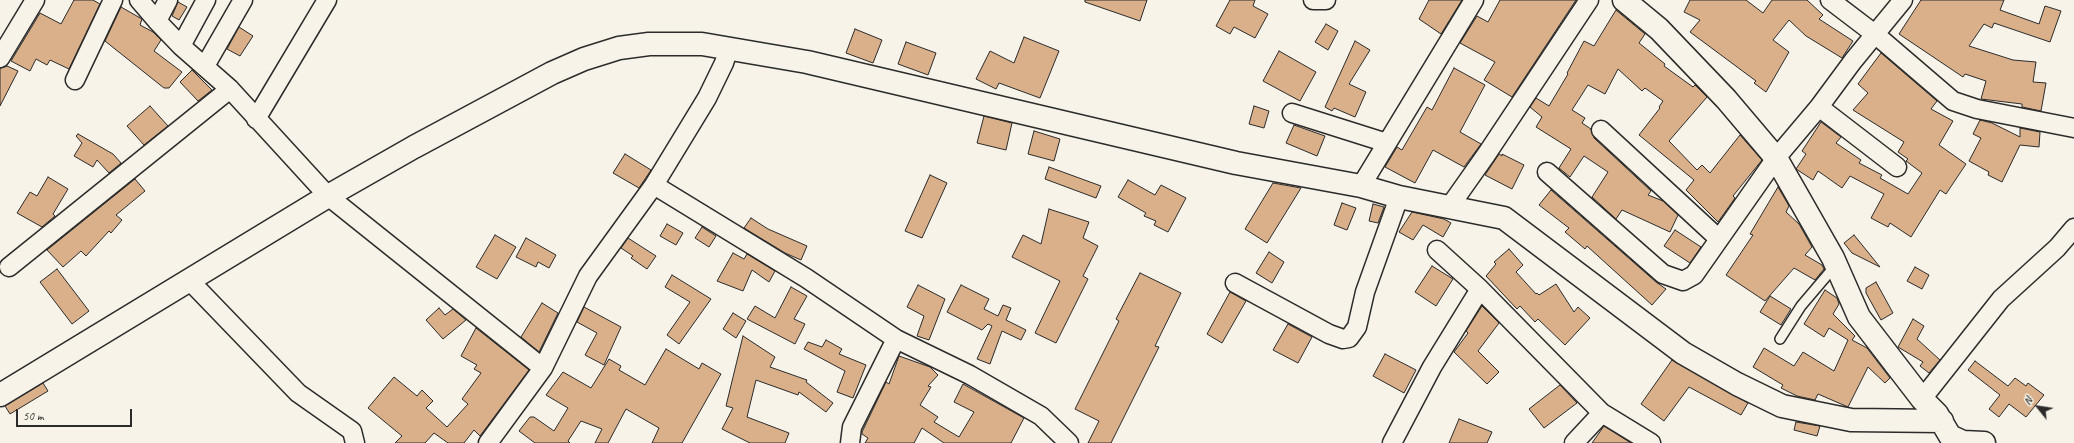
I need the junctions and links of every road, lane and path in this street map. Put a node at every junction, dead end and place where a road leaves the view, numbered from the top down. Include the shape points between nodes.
1 (35, 0) edge
2 (113, 0) edge
3 (139, 0) edge
4 (168, 0) edge
5 (206, 0) edge
6 (243, 0) edge
7 (327, 0) edge
8 (1313, 0) edge
9 (1326, 0) edge
10 (1474, 0) edge
11 (1589, 0) edge
12 (1624, 0) edge
13 (1830, 0) edge
14 (1903, 0) edge
15 (156, 21) junction
16 (1876, 35) junction
17 (181, 46) junction
18 (729, 48) junction
19 (0, 58) edge
20 (205, 66) junction
21 (75, 80) dead end
22 (230, 89) junction
23 (1819, 107) junction
24 (1292, 113) dead end
25 (256, 119) junction
26 (2074, 128) edge
27 (1601, 130) dead end
28 (1387, 143) junction
29 (1776, 158) junction
30 (1897, 167) dead end
31 (1547, 172) dead end
32 (654, 185) junction
33 (1361, 186) junction
34 (328, 196) junction
35 (1399, 197) junction
36 (1450, 206) junction
37 (2074, 228) edge
38 (1719, 239) junction
39 (1437, 250) dead end
40 (1836, 264) junction
41 (9, 267) dead end
42 (189, 280) junction
43 (1235, 283) dead end
44 (1480, 289) junction
45 (896, 339) junction
46 (1780, 339) dead end
47 (543, 368) junction
48 (0, 395) edge
49 (1922, 399) junction
50 (1602, 413) junction
51 (1958, 438) edge
52 (355, 443) edge
53 (488, 443) edge
54 (850, 443) edge
55 (1069, 443) edge
56 (1392, 443) edge
57 (1574, 443) edge
58 (1651, 443) edge

1 - 19 street
2 - 21 street
3 - 15 street
4 - 15 street
5 - 17 street
6 - 20 street
7 - 25 street
8 - 9 street
10 - 28 street
11 - 36 street
12 - 29 street via 1659,29 1726,99
13 - 16 street
14 - 16 street
15 - 17 street
16 - 23 street
16 - 26 street via 1953,101 1977,109
17 - 20 street
18 - 32 street via 707,98
18 - 33 street via 814,63 1236,163
18 - 34 street via 702,44 649,44 619,48 584,59 515,91
20 - 22 street
22 - 25 street
22 - 41 street
23 - 29 street
23 - 30 street
24 - 28 street
25 - 34 street
27 - 38 street
28 - 33 street
29 - 38 street
29 - 40 street
31 - 38 street via 1663,274 1674,279 1683,281 1694,275
32 - 45 street via 806,278
32 - 47 street via 588,276
33 - 35 street
34 - 42 street
34 - 47 street
35 - 36 street
35 - 43 street via 1365,292 1357,326 1349,338 1343,339 1329,334
36 - 51 street via 1504,218 1683,352 1737,384 1782,406
37 - 49 street via 2057,248 2000,299
39 - 44 street
40 - 46 lane via 1801,306
40 - 49 street via 1859,317
42 - 48 street
42 - 52 street via 298,392 352,431
44 - 50 street
44 - 56 street via 1432,367
45 - 54 street via 852,427
45 - 55 street via 970,375 1041,416
47 - 53 street
49 - 51 street
50 - 57 street
50 - 58 street

